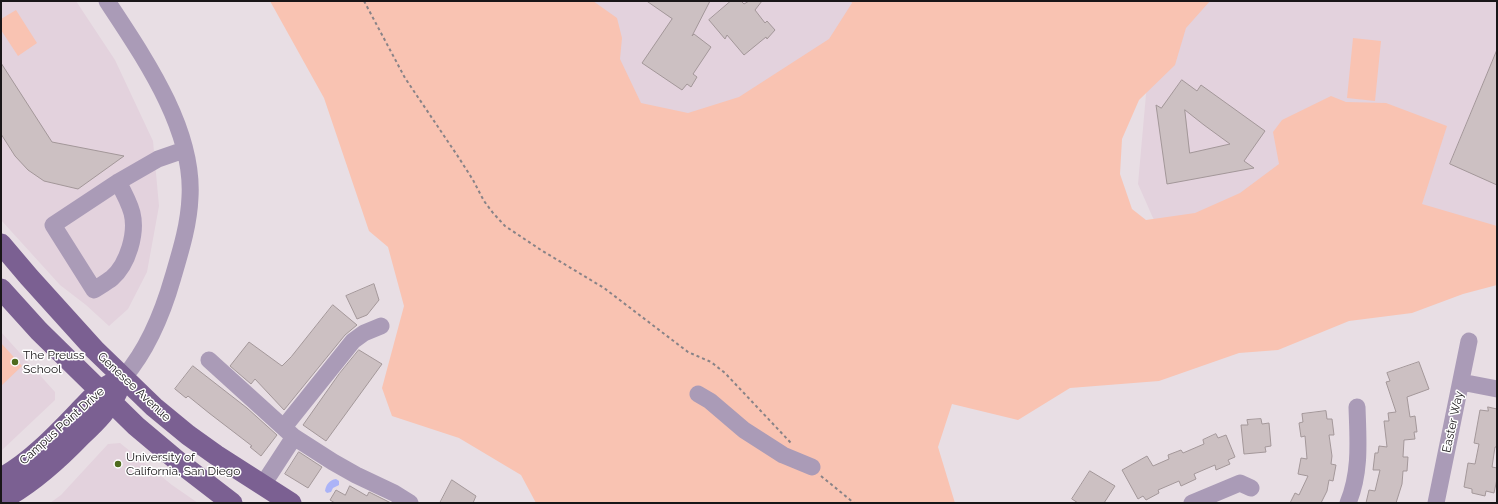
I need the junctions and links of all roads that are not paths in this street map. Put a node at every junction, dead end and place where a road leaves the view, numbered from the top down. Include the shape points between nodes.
1 (107, 1) edge
2 (184, 150) junction
3 (118, 182) junction
4 (1, 244) edge
5 (1, 289) edge
6 (381, 326) dead end
7 (1469, 341) dead end
8 (209, 360) dead end
9 (124, 377) junction
10 (1461, 382) junction
11 (1497, 389) edge
12 (698, 394) dead end
13 (106, 396) junction
14 (1357, 407) dead end
15 (289, 432) junction
16 (812, 467) road end
17 (1, 478) edge
18 (262, 486) junction
19 (1251, 488) dead end
20 (1, 500) edge
21 (232, 503) edge
22 (291, 503) edge
23 (410, 503) edge
24 (1192, 503) edge
25 (1348, 503) edge
26 (1436, 503) edge

1 - 2 street, Campus Point Drive via 148,63 177,127
2 - 3 street via 158,159
2 - 9 street, Campus Point Drive via 189,172 190,195 182,247 171,285 154,328 136,363
3 - 3 street via 53,225 94,290 113,277 127,258 133,236 132,213
4 - 9 main road, Genesee Avenue via 94,350
5 - 13 main road, Genesee Avenue
6 - 15 street via 353,341
7 - 10 street, Easter Way
8 - 15 street
9 - 13 main road, Campus Point Drive
9 - 18 main road, Genesee Avenue via 154,407 188,435
10 - 11 street
10 - 26 street, Easter Way
12 - 16 street via 744,430 782,455
13 - 17 main road, Campus Point Drive
13 - 20 main road, Campus Point Drive via 57,461 29,484
13 - 21 main road, Genesee Avenue via 147,436
14 - 25 street via 1358,454 1354,488
15 - 18 street
15 - 23 street via 339,466 394,492
18 - 22 main road, Genesee Avenue
19 - 24 street via 1240,483

